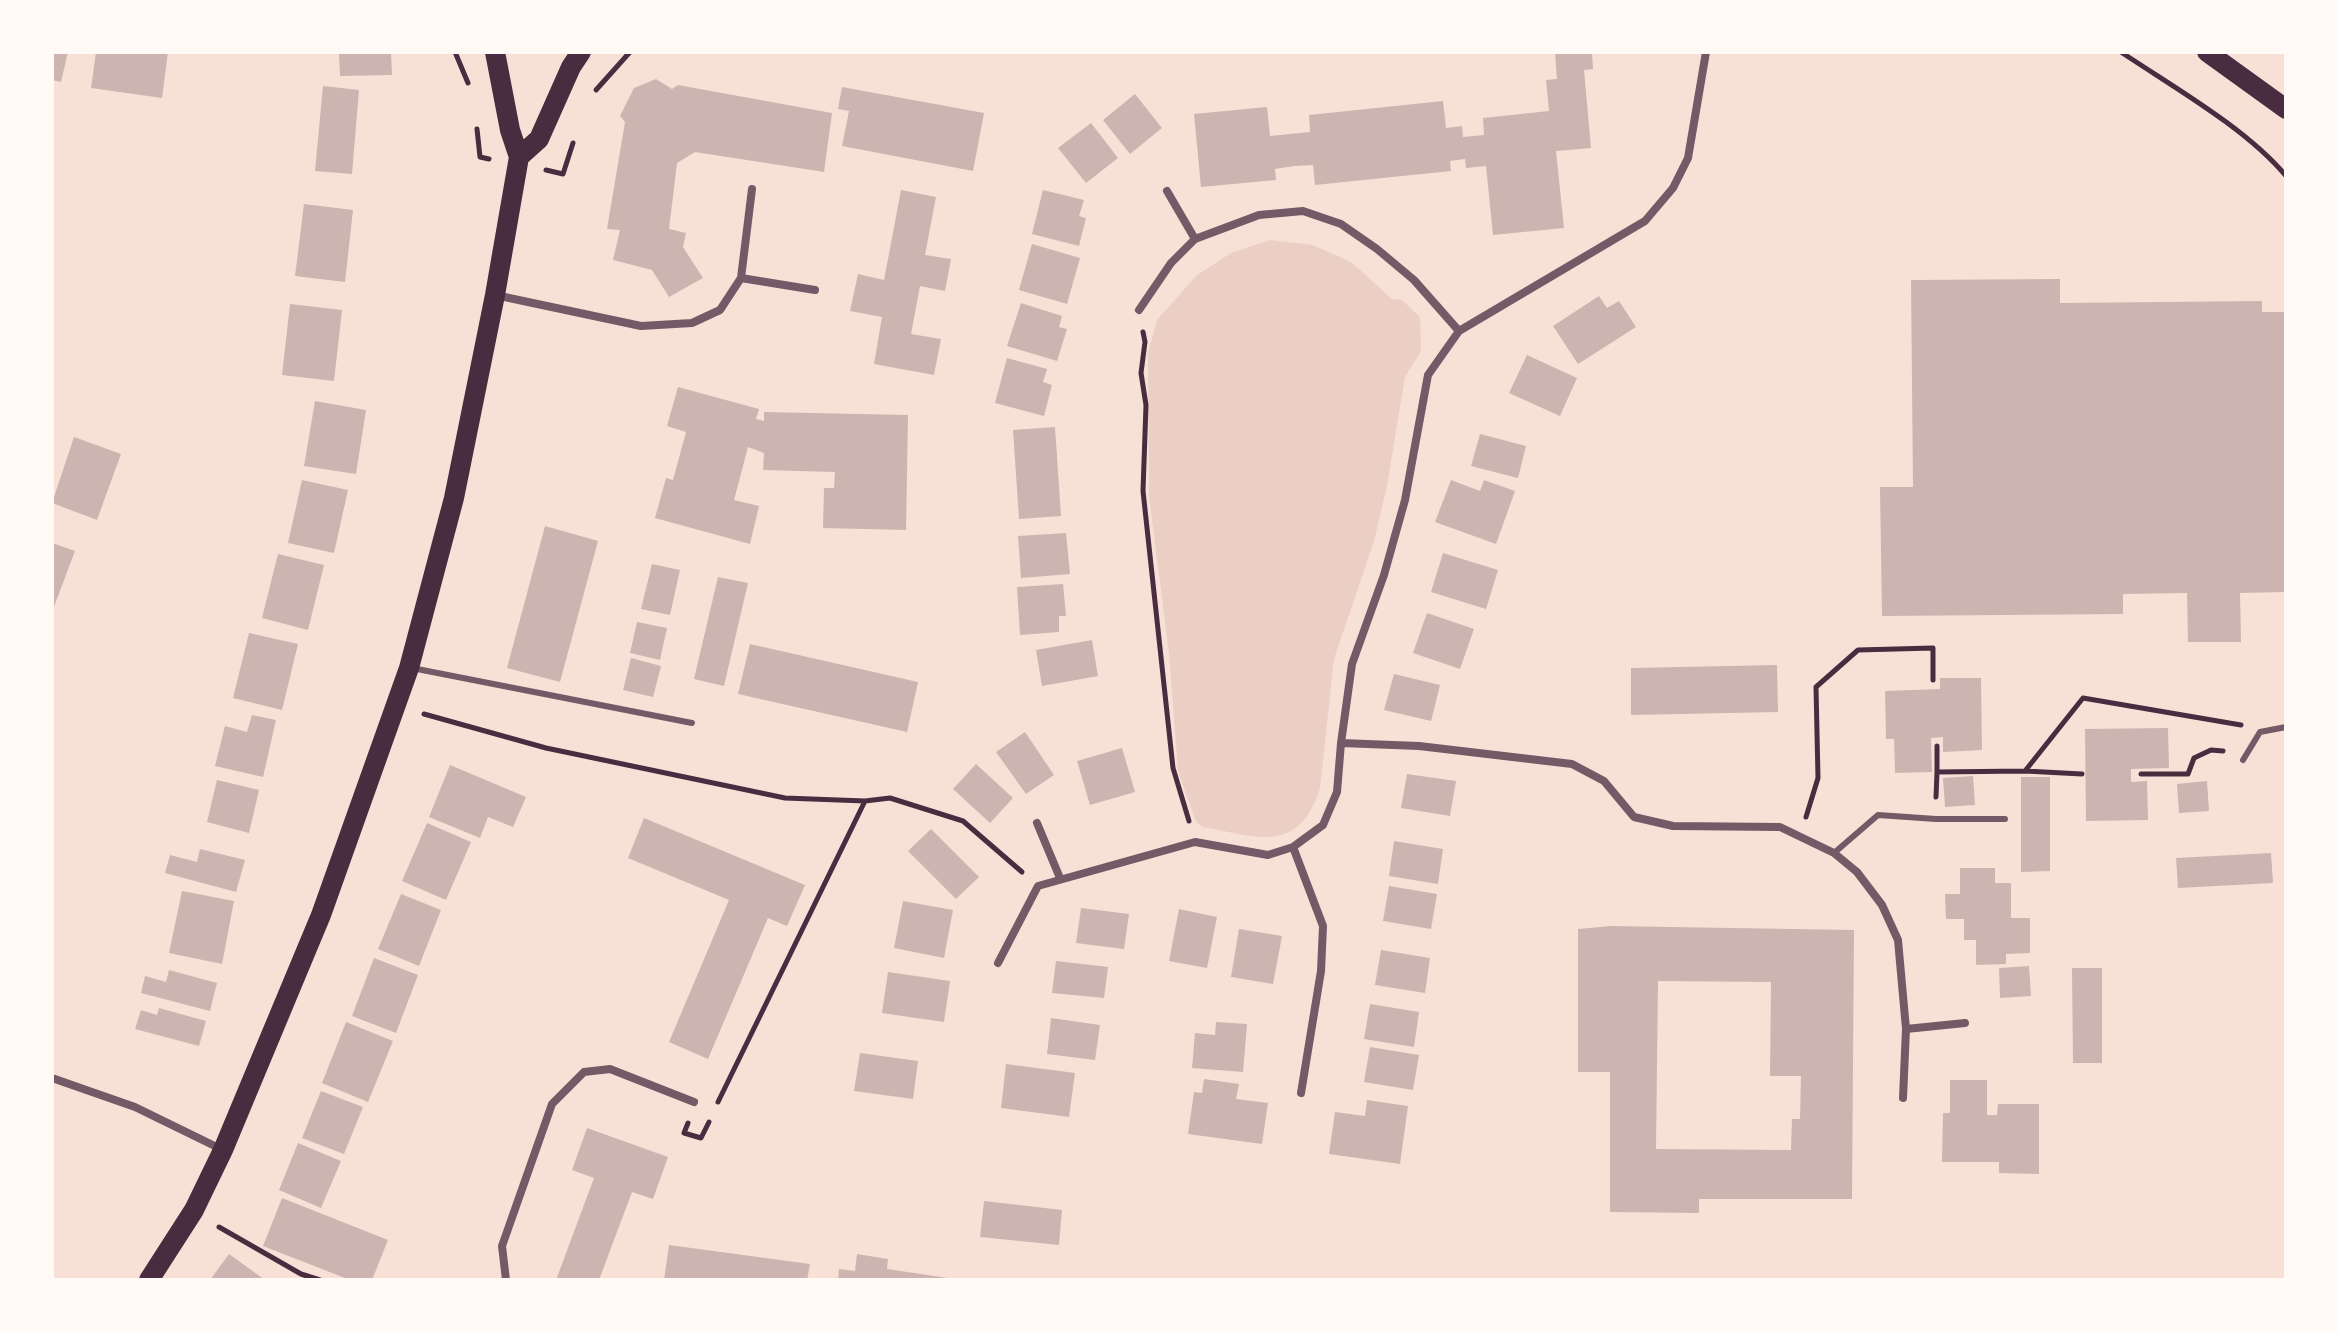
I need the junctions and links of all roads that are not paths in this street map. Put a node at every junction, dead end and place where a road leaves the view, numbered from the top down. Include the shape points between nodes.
1 (495, 52) edge
2 (581, 52) edge
3 (1706, 52) edge
4 (2207, 52) edge
5 (2286, 109) edge
6 (519, 157) junction
7 (752, 189) dead end
8 (1167, 191) dead end
9 (1195, 239) junction
10 (741, 278) junction
11 (815, 290) dead end
12 (495, 295) junction
13 (1139, 310) road end
14 (1459, 331) junction
15 (409, 668) junction
16 (692, 723) dead end
17 (2286, 727) edge
18 (1341, 743) junction
19 (2243, 760) dead end
20 (2005, 819) dead end
21 (1037, 823) dead end
22 (1293, 847) junction
23 (1834, 853) junction
24 (1060, 878) junction
25 (998, 963) dead end
26 (1965, 1023) dead end
27 (1906, 1029) junction
28 (52, 1078) edge
29 (1301, 1093) dead end
30 (1903, 1098) dead end
31 (694, 1102) road end
32 (223, 1150) junction
33 (149, 1280) edge
34 (506, 1280) edge

1 - 6 main road
2 - 6 main road via 539,139
3 - 14 street via 1688,158 1673,188 1645,221
4 - 5 main road
6 - 12 main road
7 - 10 street
8 - 9 street
9 - 13 street
9 - 14 street via 1259,215 1316,215 1341,224 1377,249 1414,280
10 - 11 street
10 - 12 street via 720,310 692,323 641,326
12 - 15 main road via 454,498
14 - 18 street via 1428,375 1405,500 1352,664
15 - 16 lane
15 - 32 main road via 321,915
17 - 19 lane via 2260,732
18 - 22 street via 1337,792 1323,825
18 - 23 street via 1419,746 1572,764 1604,781 1634,817 1673,826 1780,827
20 - 23 lane via 1878,815
21 - 24 street
22 - 24 street via 1268,855 1195,842
22 - 29 street via 1323,926
23 - 27 street via 1857,872 1882,905 1898,940
24 - 25 street via 1038,886
26 - 27 street
27 - 30 street
28 - 32 street via 135,1107
31 - 34 street via 610,1069 584,1072 552,1104 502,1246
32 - 33 main road via 194,1210

